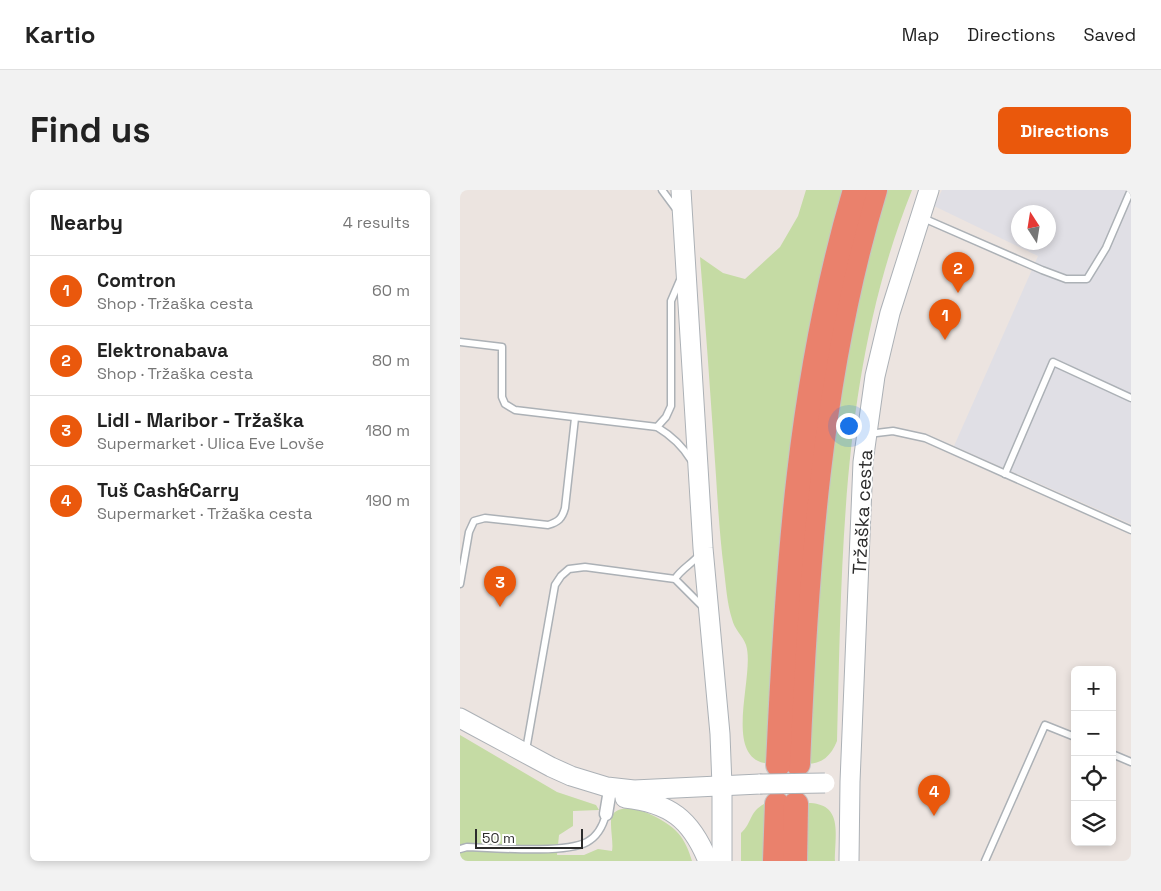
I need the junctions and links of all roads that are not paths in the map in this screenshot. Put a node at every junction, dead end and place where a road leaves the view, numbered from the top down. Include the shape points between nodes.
1 (662, 190) edge
2 (681, 190) edge
3 (855, 190) edge
4 (875, 190) edge
5 (929, 190) edge
6 (1131, 190) edge
7 (920, 216) junction
8 (682, 223) junction
9 (685, 268) junction
10 (460, 342) edge
11 (1131, 398) edge
12 (575, 418) junction
13 (657, 427) junction
14 (867, 434) junction
15 (699, 472) junction
16 (1005, 474) junction
17 (1131, 530) edge
18 (703, 548) junction
19 (675, 579) junction
20 (460, 584) edge
21 (709, 617) junction
22 (460, 718) edge
23 (1071, 736) edge
24 (525, 754) junction
25 (1116, 756) edge
26 (1131, 762) edge
27 (582, 780) junction
28 (850, 782) junction
29 (722, 786) junction
30 (608, 805) junction
31 (460, 849) edge
32 (708, 861) edge
33 (722, 861) edge
34 (775, 861) edge
35 (795, 861) edge
36 (848, 861) edge
37 (985, 861) edge

1 - 8 lane
2 - 8 street
3 - 4 highway via 827,296 795,500 788,590 788,764 832,370 856,258
5 - 7 street, Tržaška cesta
6 - 7 lane via 1106,248 1087,279 1066,279 1042,270
7 - 14 street, Tržaška cesta via 890,314
8 - 9 street
9 - 13 lane via 671,301 671,406
9 - 15 street
10 - 12 lane via 502,347 502,397 505,404 515,410
11 - 16 lane via 1053,362
12 - 13 lane
12 - 20 lane via 563,517 548,524 485,518 474,521
13 - 15 lane via 680,444
14 - 16 lane via 893,431 925,438
14 - 28 street, Tržaška cesta via 862,462
15 - 18 street
16 - 17 lane
18 - 19 lane via 694,562 679,572
18 - 21 street
19 - 21 lane via 701,604
19 - 24 lane via 585,567 569,569 560,576 555,585
21 - 29 street
22 - 24 street
23 - 37 lane via 1045,725
24 - 27 street
25 - 26 lane
27 - 29 street via 634,790
27 - 30 street
28 - 29 street, bridge
28 - 36 street, Tržaška cesta
29 - 33 street
30 - 31 lane via 603,826 587,842 578,845
30 - 32 street via 655,803 688,825
34 - 35 highway via 787,804

